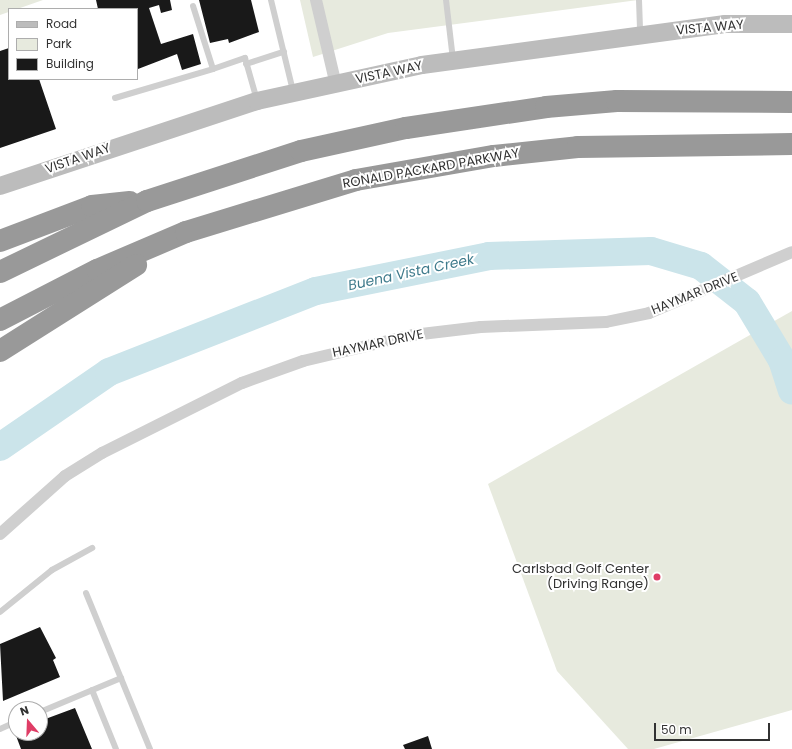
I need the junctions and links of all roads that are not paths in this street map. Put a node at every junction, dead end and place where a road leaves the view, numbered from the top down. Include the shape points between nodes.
1 (271, 0) edge
2 (316, 0) edge
3 (446, 0) edge
4 (639, 0) edge
5 (193, 6) dead end
6 (792, 24) edge
7 (640, 35) junction
8 (284, 52) junction
9 (453, 60) junction
10 (246, 64) junction
11 (213, 69) junction
12 (336, 85) junction
13 (294, 94) junction
14 (115, 98) dead end
15 (257, 101) junction
16 (792, 102) edge
17 (792, 144) edge
18 (0, 186) edge
19 (147, 201) junction
20 (186, 232) junction
21 (0, 241) edge
22 (792, 252) edge
23 (0, 272) edge
24 (0, 320) edge
25 (0, 351) edge
26 (0, 534) edge
27 (92, 548) dead end
28 (86, 593) dead end
29 (0, 612) edge
30 (121, 678) junction
31 (92, 690) junction
32 (48, 709) edge
33 (116, 749) edge
34 (150, 749) edge

1 - 8 lane
2 - 12 street
3 - 9 lane
4 - 7 lane
5 - 11 lane
6 - 7 main road, VISTA WAY via 725,24
7 - 9 main road, VISTA WAY
8 - 10 lane
8 - 13 lane
9 - 12 main road, VISTA WAY
10 - 11 lane via 245,58
10 - 15 lane
11 - 14 lane
12 - 13 main road, VISTA WAY
13 - 15 main road, VISTA WAY
15 - 18 main road, VISTA WAY
16 - 19 highway via 617,101 475,116 301,151
17 - 20 highway, RONALD PACKARD PARKWAY via 645,144 494,156 356,180
19 - 21 highway via 92,206
19 - 23 highway
20 - 24 highway, RONALD PACKARD PARKWAY via 97,270
20 - 25 highway
22 - 26 street, HAYMAR DRIVE via 687,299 649,313 606,322 481,327 413,335 303,361 242,383 102,453 65,476
27 - 29 lane via 52,570
28 - 30 lane
30 - 31 lane
30 - 34 lane
31 - 32 lane
31 - 33 lane

